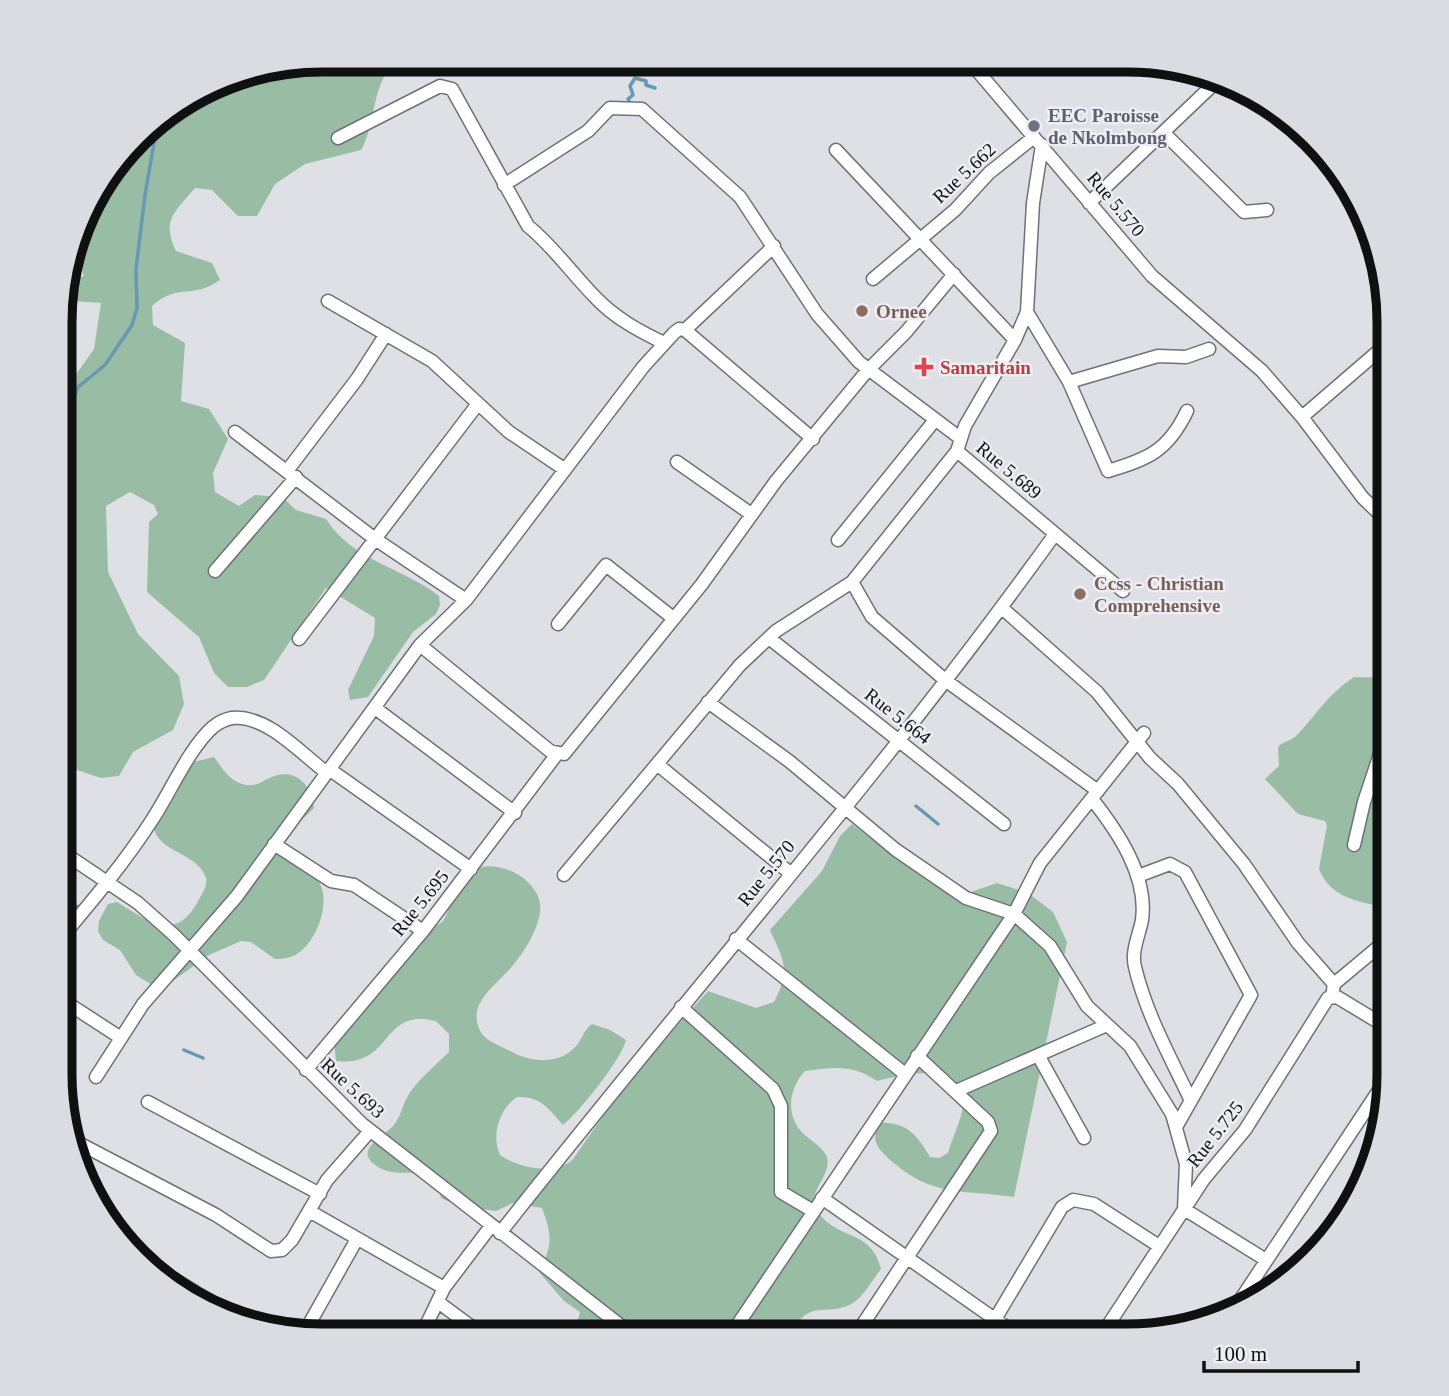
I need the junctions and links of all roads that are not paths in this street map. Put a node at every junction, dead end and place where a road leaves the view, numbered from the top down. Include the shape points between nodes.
1 (983, 72) edge
2 (1211, 87) edge
3 (1164, 133) junction
4 (338, 138) dead end
5 (1038, 141) junction
6 (836, 150) dead end
7 (504, 185) junction
8 (1089, 203) junction
9 (1267, 210) dead end
10 (920, 237) junction
11 (774, 246) junction
12 (954, 274) junction
13 (873, 279) dead end
14 (328, 300) dead end
15 (1027, 312) junction
16 (685, 330) junction
17 (386, 334) junction
18 (1015, 340) junction
19 (664, 343) junction
20 (1209, 349) dead end
21 (1377, 352) edge
22 (867, 370) junction
23 (1069, 382) junction
24 (477, 405) junction
25 (1188, 411) dead end
26 (1302, 417) junction
27 (935, 420) junction
28 (235, 432) dead end
29 (813, 439) junction
30 (959, 445) junction
31 (677, 461) dead end
32 (564, 469) junction
33 (291, 474) junction
34 (1377, 511) edge
35 (751, 514) junction
36 (1055, 534) junction
37 (375, 539) junction
38 (838, 540) dead end
39 (215, 571) dead end
40 (852, 582) junction
41 (1123, 591) dead end
42 (466, 600) junction
43 (1002, 608) junction
44 (673, 618) junction
45 (558, 624) dead end
46 (769, 638) junction
47 (299, 639) dead end
48 (420, 645) junction
49 (946, 680) junction
50 (708, 702) junction
51 (375, 708) junction
52 (1140, 737) junction
53 (897, 741) junction
54 (557, 754) junction
55 (657, 764) junction
56 (1377, 767) edge
57 (328, 771) junction
58 (1095, 795) junction
59 (844, 808) junction
60 (515, 813) junction
61 (1004, 824) dead end
62 (274, 844) junction
63 (1354, 845) dead end
64 (72, 858) edge
65 (471, 869) junction
66 (790, 873) junction
67 (564, 875) dead end
68 (1138, 876) junction
69 (108, 883) junction
70 (1014, 914) junction
71 (72, 925) edge
72 (423, 931) junction
73 (736, 939) junction
74 (1377, 949) edge
75 (190, 951) junction
76 (1333, 991) junction
77 (72, 1006) edge
78 (681, 1007) junction
79 (1375, 1020) dead end
80 (1107, 1025) junction
81 (121, 1038) junction
82 (1038, 1055) junction
83 (917, 1056) junction
84 (306, 1070) junction
85 (905, 1074) junction
86 (96, 1077) dead end
87 (956, 1091) junction
88 (1377, 1094) edge
89 (1191, 1101) junction
90 (148, 1102) dead end
91 (1176, 1127) junction
92 (370, 1131) junction
93 (1084, 1138) dead end
94 (82, 1145) edge
95 (1185, 1164) junction
96 (1204, 1179) junction
97 (320, 1194) junction
98 (822, 1198) junction
99 (1184, 1209) junction
100 (813, 1211) junction
101 (311, 1212) junction
102 (496, 1230) junction
103 (357, 1239) junction
104 (1159, 1246) junction
105 (906, 1259) junction
106 (1266, 1260) junction
107 (444, 1288) junction
108 (1244, 1295) edge
109 (438, 1302) junction
110 (996, 1321) junction
111 (309, 1324) edge
112 (427, 1324) edge
113 (468, 1324) edge
114 (618, 1324) edge
115 (738, 1324) edge
116 (863, 1324) edge
117 (994, 1324) edge
118 (1001, 1324) edge
119 (1109, 1324) edge

1 - 5 street, Rue 5.570
2 - 3 street
3 - 8 street
3 - 9 street via 1244,212
4 - 7 street via 446,86 452,89
5 - 8 street, Rue 5.570
5 - 10 street, Rue 5.662 via 989,173 955,210
5 - 15 street, Rue 5.689
6 - 10 street
7 - 11 street via 588,131 611,108 642,109 740,197
7 - 19 street via 528,226 597,299 626,323
8 - 26 street, Rue 5.570 via 1152,276 1262,371
10 - 12 street
10 - 13 street, Rue 5.662
11 - 16 street
11 - 22 street via 817,314
12 - 18 street
12 - 22 street, Rue 5.695
14 - 17 street
15 - 18 street, Rue 5.689
15 - 23 street
16 - 19 street via 679,329
16 - 29 street
17 - 24 street via 432,361
17 - 33 street
18 - 30 street, Rue 5.689 via 971,413
19 - 32 street
20 - 23 street via 1186,357 1158,356
21 - 26 street
22 - 27 street
22 - 29 street, Rue 5.695
23 - 25 street via 1108,471 1159,451
24 - 32 street
24 - 37 street
26 - 34 street, Rue 5.570
27 - 30 street
27 - 38 street
28 - 33 street
29 - 35 street, Rue 5.695
30 - 36 street, Rue 5.689
30 - 40 street
31 - 35 street
32 - 42 street
33 - 37 street
33 - 39 street
35 - 44 street, Rue 5.695
36 - 41 street, Rue 5.689
36 - 43 street, Rue 5.570
37 - 42 street
37 - 47 street
40 - 46 street
40 - 49 street via 872,617
42 - 48 street
43 - 49 street, Rue 5.570
43 - 52 street via 1097,692
44 - 45 street via 606,565
44 - 54 street, Rue 5.695 via 578,738 564,754
46 - 50 street
46 - 53 street, Rue 5.664
48 - 51 street
48 - 54 street via 486,702
49 - 53 street, Rue 5.570
49 - 58 street
50 - 55 street
50 - 59 street
51 - 57 street
51 - 60 street
52 - 58 street
52 - 76 street via 1244,864
53 - 59 street, Rue 5.570
53 - 61 street, Rue 5.664
54 - 60 street, Rue 5.695
55 - 66 street
55 - 67 street
56 - 63 street
57 - 62 street
57 - 65 street
57 - 69 street via 257,722 230,718 214,726
58 - 68 street
58 - 70 street via 1041,863
59 - 66 street, Rue 5.570
59 - 70 street via 966,898
60 - 65 street, Rue 5.695
62 - 72 street via 331,881 354,885
62 - 75 street
64 - 69 street, Rue 5.693
65 - 72 street, Rue 5.695
66 - 73 street, Rue 5.570
68 - 89 street via 1142,919 1134,964
68 - 89 street via 1170,864 1185,872 1250,987 1249,1000
69 - 71 street
69 - 75 street, Rue 5.693 via 138,903
70 - 80 street via 1050,946 1087,1006
70 - 83 street
72 - 84 street, Rue 5.695
73 - 78 street, Rue 5.570
73 - 85 street
74 - 76 street, Rue 5.725
75 - 81 street via 143,1004
75 - 84 street, Rue 5.693
76 - 79 street
76 - 96 street, Rue 5.725 via 1245,1130
77 - 81 street
78 - 100 street via 774,1089 782,1106 781,1192
78 - 102 street, Rue 5.570
80 - 82 street
80 - 91 street via 1130,1046
81 - 86 street
82 - 87 street
82 - 93 street
83 - 85 street
83 - 87 street
84 - 92 street, Rue 5.693
85 - 98 street
87 - 105 street via 988,1122 989,1136
88 - 106 street
89 - 91 street
90 - 97 street
91 - 95 street
92 - 97 street
92 - 102 street, Rue 5.693
94 - 101 street via 216,1215 271,1251 282,1250
95 - 96 street
95 - 99 street
96 - 99 street, Rue 5.725
97 - 101 street
98 - 100 street
98 - 105 street
99 - 104 street, Rue 5.725
99 - 106 street
100 - 115 street
101 - 103 street
102 - 107 street, Rue 5.570
102 - 114 street, Rue 5.693
103 - 107 street
103 - 111 street
104 - 110 street via 1094,1204 1073,1200 1062,1207
104 - 119 street, Rue 5.725
105 - 110 street
105 - 116 street
106 - 108 street
107 - 109 street, Rue 5.570
109 - 112 street, Rue 5.570
109 - 113 street
110 - 117 street
110 - 118 street

